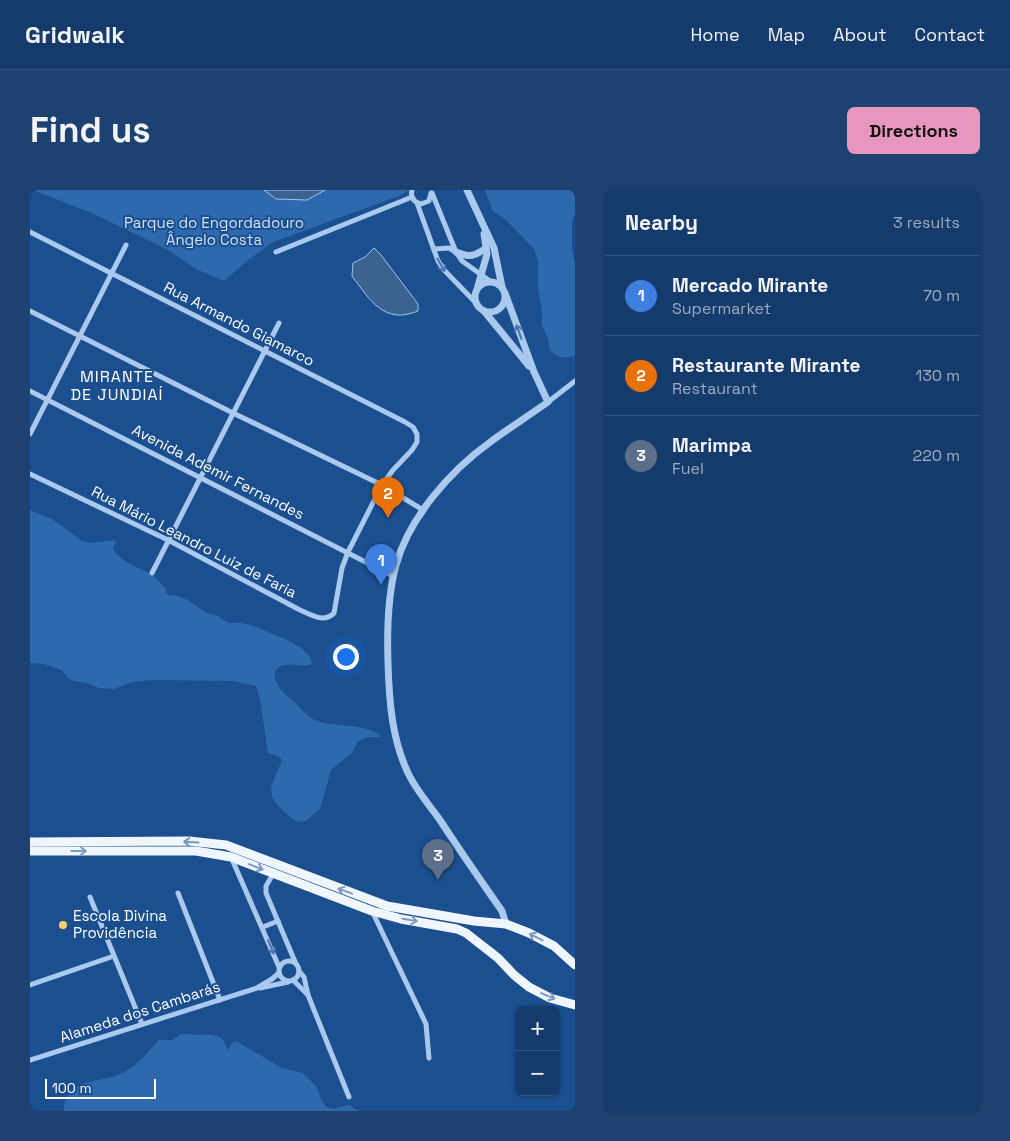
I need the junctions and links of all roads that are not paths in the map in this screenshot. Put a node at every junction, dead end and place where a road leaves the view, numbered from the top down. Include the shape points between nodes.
1 (412, 190) edge
2 (467, 190) edge
3 (431, 192) edge
4 (412, 197) junction
5 (418, 203) junction
6 (483, 226) junction
7 (30, 232) edge
8 (126, 245) dead end
9 (486, 248) junction
10 (434, 249) junction
11 (276, 252) dead end
12 (456, 252) junction
13 (111, 273) junction
14 (481, 275) junction
15 (490, 281) junction
16 (478, 286) junction
17 (503, 290) junction
18 (476, 303) junction
19 (30, 311) edge
20 (484, 311) junction
21 (279, 323) dead end
22 (80, 336) junction
23 (264, 351) junction
24 (534, 372) junction
25 (575, 381) edge
26 (30, 391) edge
27 (47, 400) junction
28 (548, 402) junction
29 (233, 413) junction
30 (30, 434) edge
31 (30, 474) edge
32 (200, 477) junction
33 (382, 485) junction
34 (423, 510) junction
35 (168, 540) junction
36 (348, 552) junction
37 (152, 573) dead end
38 (393, 576) junction
39 (30, 842) edge
40 (30, 851) edge
41 (231, 857) junction
42 (273, 874) junction
43 (178, 893) dead end
44 (90, 897) dead end
45 (372, 910) junction
46 (278, 921) junction
47 (506, 924) junction
48 (263, 928) junction
49 (114, 956) junction
50 (296, 964) junction
51 (575, 965) edge
52 (279, 970) junction
53 (299, 971) junction
54 (292, 981) junction
55 (30, 985) edge
56 (257, 988) junction
57 (308, 995) junction
58 (220, 1000) junction
59 (575, 1005) edge
60 (142, 1024) junction
61 (429, 1058) dead end
62 (30, 1060) edge
63 (350, 1096) dead end

1 - 4 street
2 - 6 street
3 - 5 street via 429,201
3 - 12 street
4 - 5 street
4 - 11 street
5 - 10 street
6 - 9 street
6 - 17 street via 494,248
7 - 13 street, Rua Armando Giamarco
8 - 13 street
9 - 12 street via 472,256
9 - 14 street
10 - 12 street via 449,248
10 -> 18 street via 444,270
12 - 14 street via 462,261
13 - 22 street
13 - 23 street, Rua Armando Giamarco
14 - 15 street
14 - 16 street
15 - 16 street
15 - 17 street
16 - 18 street via 474,297
17 - 20 street via 505,298 500,308
24 -> 17 street
18 - 20 street
19 - 22 street
20 - 24 street
21 - 23 street
22 - 27 street
22 - 29 street
23 - 29 street
23 - 33 street, Rua Armando Giamarco via 413,427 417,442
24 - 28 street
25 - 28 street
26 - 27 street, Avenida Ademir Fernandes
27 - 30 street
27 - 32 street, Avenida Ademir Fernandes
28 - 34 street via 488,443 450,477
29 - 32 street
29 - 33 street
31 - 35 street, Rua Mário Leandro Luiz de Faria
32 - 35 street
32 - 36 street, Avenida Ademir Fernandes
33 - 34 street
33 - 36 street
34 - 38 street via 406,539
35 - 36 street, Rua Mário Leandro Luiz de Faria via 316,617 324,618 334,613
35 - 37 street
36 - 38 street, Avenida Ademir Fernandes
38 - 47 street via 387,648 388,685 400,751 410,777 502,911
47 -> 39 main road via 387,906 226,846 189,841
40 -> 41 main road via 196,851
41 -> 42 main road
41 - 48 street
42 - 45 main road
42 - 46 street via 266,893
43 - 58 street
44 - 49 street
45 -> 59 main road via 466,932 529,987 550,998
45 - 61 street via 426,1024
46 - 48 street
46 - 50 street
51 -> 47 main road via 554,946
48 -> 52 street
49 - 55 street
49 - 60 street
50 - 52 street via 289,961 281,964
50 - 53 street
52 - 54 street via 285,980
52 - 56 street, Alameda dos Cambarás via 272,979
53 - 54 street
53 - 57 street via 304,976
54 - 56 street, Alameda dos Cambarás
54 - 57 street
56 - 58 street, Alameda dos Cambarás
57 - 63 street
58 - 60 street, Alameda dos Cambarás
60 - 62 street, Alameda dos Cambarás

